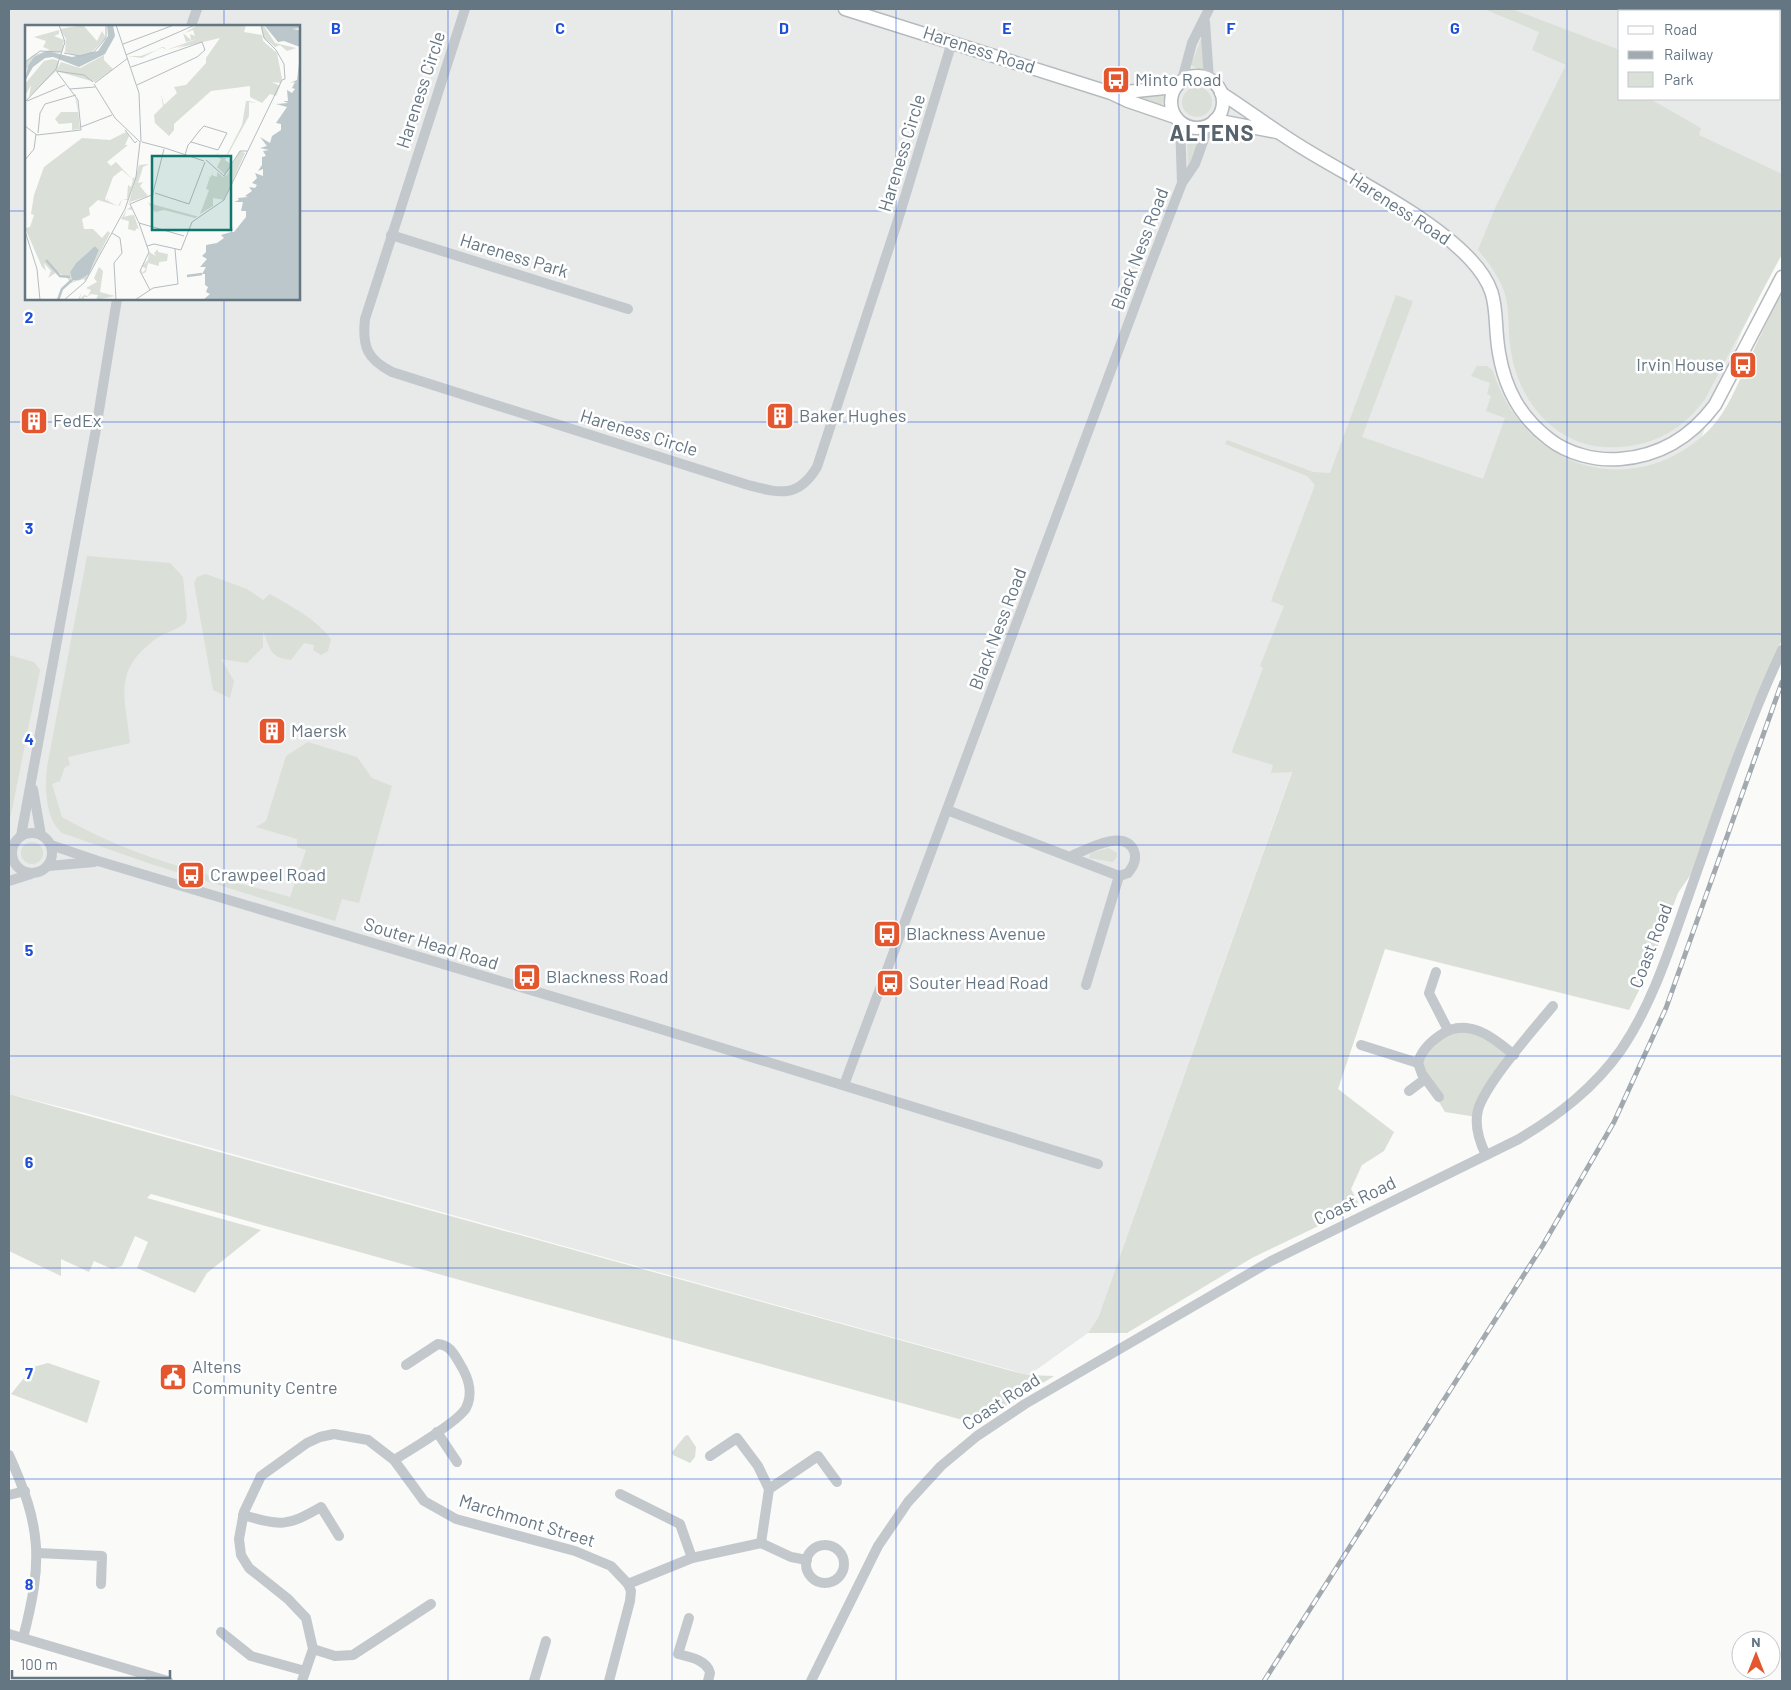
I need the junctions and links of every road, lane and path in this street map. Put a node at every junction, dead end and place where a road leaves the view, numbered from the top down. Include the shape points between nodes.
1 (197, 9) edge
2 (465, 9) edge
3 (845, 9) edge
4 (1209, 9) edge
5 (1204, 21) junction
6 (191, 25) edge
7 (952, 42) junction
8 (1209, 78) junction
9 (1178, 84) junction
10 (1111, 93) junction
11 (1221, 93) junction
12 (1178, 120) junction
13 (1212, 122) junction
14 (1279, 133) junction
15 (1182, 183) junction
16 (391, 235) junction
17 (1782, 277) edge
18 (117, 300) edge
19 (628, 309) dead end
20 (1782, 650) edge
21 (32, 783) junction
22 (947, 810) junction
23 (41, 835) junction
24 (21, 836) junction
25 (50, 844) junction
26 (10, 855) edge
27 (1069, 857) junction
28 (98, 861) junction
29 (48, 866) junction
30 (31, 874) junction
31 (1119, 876) junction
32 (9, 880) edge
33 (1436, 972) dead end
34 (1086, 985) dead end
35 (1553, 1006) dead end
36 (1448, 1030) junction
37 (1361, 1045) dead end
38 (1514, 1054) junction
39 (1418, 1063) junction
40 (1425, 1079) junction
41 (844, 1085) junction
42 (1409, 1091) dead end
43 (1439, 1097) dead end
44 (1486, 1155) junction
45 (1098, 1164) dead end
46 (406, 1366) dead end
47 (437, 1432) junction
48 (9, 1455) edge
49 (710, 1456) dead end
50 (394, 1460) junction
51 (457, 1462) dead end
52 (837, 1482) dead end
53 (769, 1488) junction
54 (25, 1491) junction
55 (620, 1494) dead end
56 (9, 1496) edge
57 (243, 1515) junction
58 (339, 1536) dead end
59 (761, 1543) junction
60 (37, 1553) junction
61 (692, 1558) junction
62 (807, 1560) dead end
63 (101, 1584) dead end
64 (628, 1584) junction
65 (431, 1604) dead end
66 (689, 1618) dead end
67 (221, 1632) dead end
68 (9, 1634) edge
69 (23, 1638) junction
70 (546, 1641) dead end
71 (313, 1649) junction
72 (304, 1676) edge
73 (168, 1681) edge
74 (534, 1681) edge
75 (609, 1681) edge
76 (708, 1681) edge
77 (811, 1681) edge

1 - 6 street
2 - 16 street, Hareness Circle
3 - 7 main road, Hareness Road
4 - 5 street
5 - 8 street
5 - 9 street via 1192,43
7 - 10 main road, Hareness Road
7 - 16 street, Hareness Circle via 817,467 803,486 794,490 772,491 748,485 382,366 367,351 363,334
8 - 9 main road via 1195,76
8 - 11 main road
9 - 10 main road, Hareness Road via 1130,93
9 - 12 main road via 1170,99
10 - 12 main road, Hareness Road
11 - 13 main road via 1223,105
11 - 14 main road, Hareness Road
12 - 13 main road via 1194,128
12 - 15 street, Black Ness Road
13 - 14 main road
13 - 15 street, Black Ness Road via 1195,164
14 - 17 main road, Hareness Road via 1439,231 1469,258 1484,275 1493,296 1499,352 1514,400 1538,431 1572,452 1595,458 1632,458 1666,448 1701,424 1728,382
15 - 22 street, Black Ness Road
16 - 19 street, Hareness Park
18 - 21 street
20 - 44 street, Coast Road via 1752,719 1664,962 1634,1030 1620,1051 1577,1099 1534,1130
21 - 23 street
21 - 24 street
22 - 27 street
22 - 41 street, Black Ness Road
23 - 24 street via 28,833
23 - 25 street
24 - 26 street
25 - 28 street, Souter Head Road
25 - 29 street via 52,856
26 - 30 street via 16,865
27 - 31 street
27 - 31 street via 1100,844 1115,840 1124,842 1132,849 1135,858 1128,873
28 - 29 street, Souter Head Road
28 - 41 street, Souter Head Road
29 - 30 street
30 - 32 street
31 - 34 street
33 - 36 street via 1429,993
35 - 38 street
36 - 38 street via 1475,1029 1497,1040
36 - 39 street via 1430,1043
37 - 39 street
38 - 44 street via 1478,1110 1478,1134
39 - 40 street
40 - 42 street
40 - 43 street
41 - 45 street, Souter Head Road
44 - 77 street, Coast Road via 1271,1261 1025,1404 977,1436 941,1466 908,1502 878,1546
46 - 47 street via 438,1344 443,1344 452,1351 465,1372 471,1389 465,1409
47 - 50 street
47 - 51 street
48 - 54 street
49 - 53 street via 737,1438 758,1466
50 - 57 street, Marchmont Street via 368,1440 334,1434 320,1437 261,1476
50 - 64 street, Marchmont Street via 424,1501 456,1519 589,1556 611,1566
52 - 53 street via 818,1456
53 - 59 street
54 - 56 street
54 - 60 street via 34,1521
55 - 61 street via 680,1524
57 - 58 street via 287,1524 321,1507
57 - 71 street, Marchmont Street via 239,1539 241,1554 248,1568 288,1599 306,1618
59 - 61 street
59 - 62 street via 791,1557
60 - 63 street via 102,1556
60 - 69 street via 34,1593
61 - 64 street
64 - 75 street via 631,1591 629,1610
65 - 71 street via 353,1655 335,1656
66 - 76 street via 678,1654 700,1660 710,1673
67 - 72 street via 251,1656
68 - 69 street
69 - 73 street
70 - 74 street
71 - 72 street

